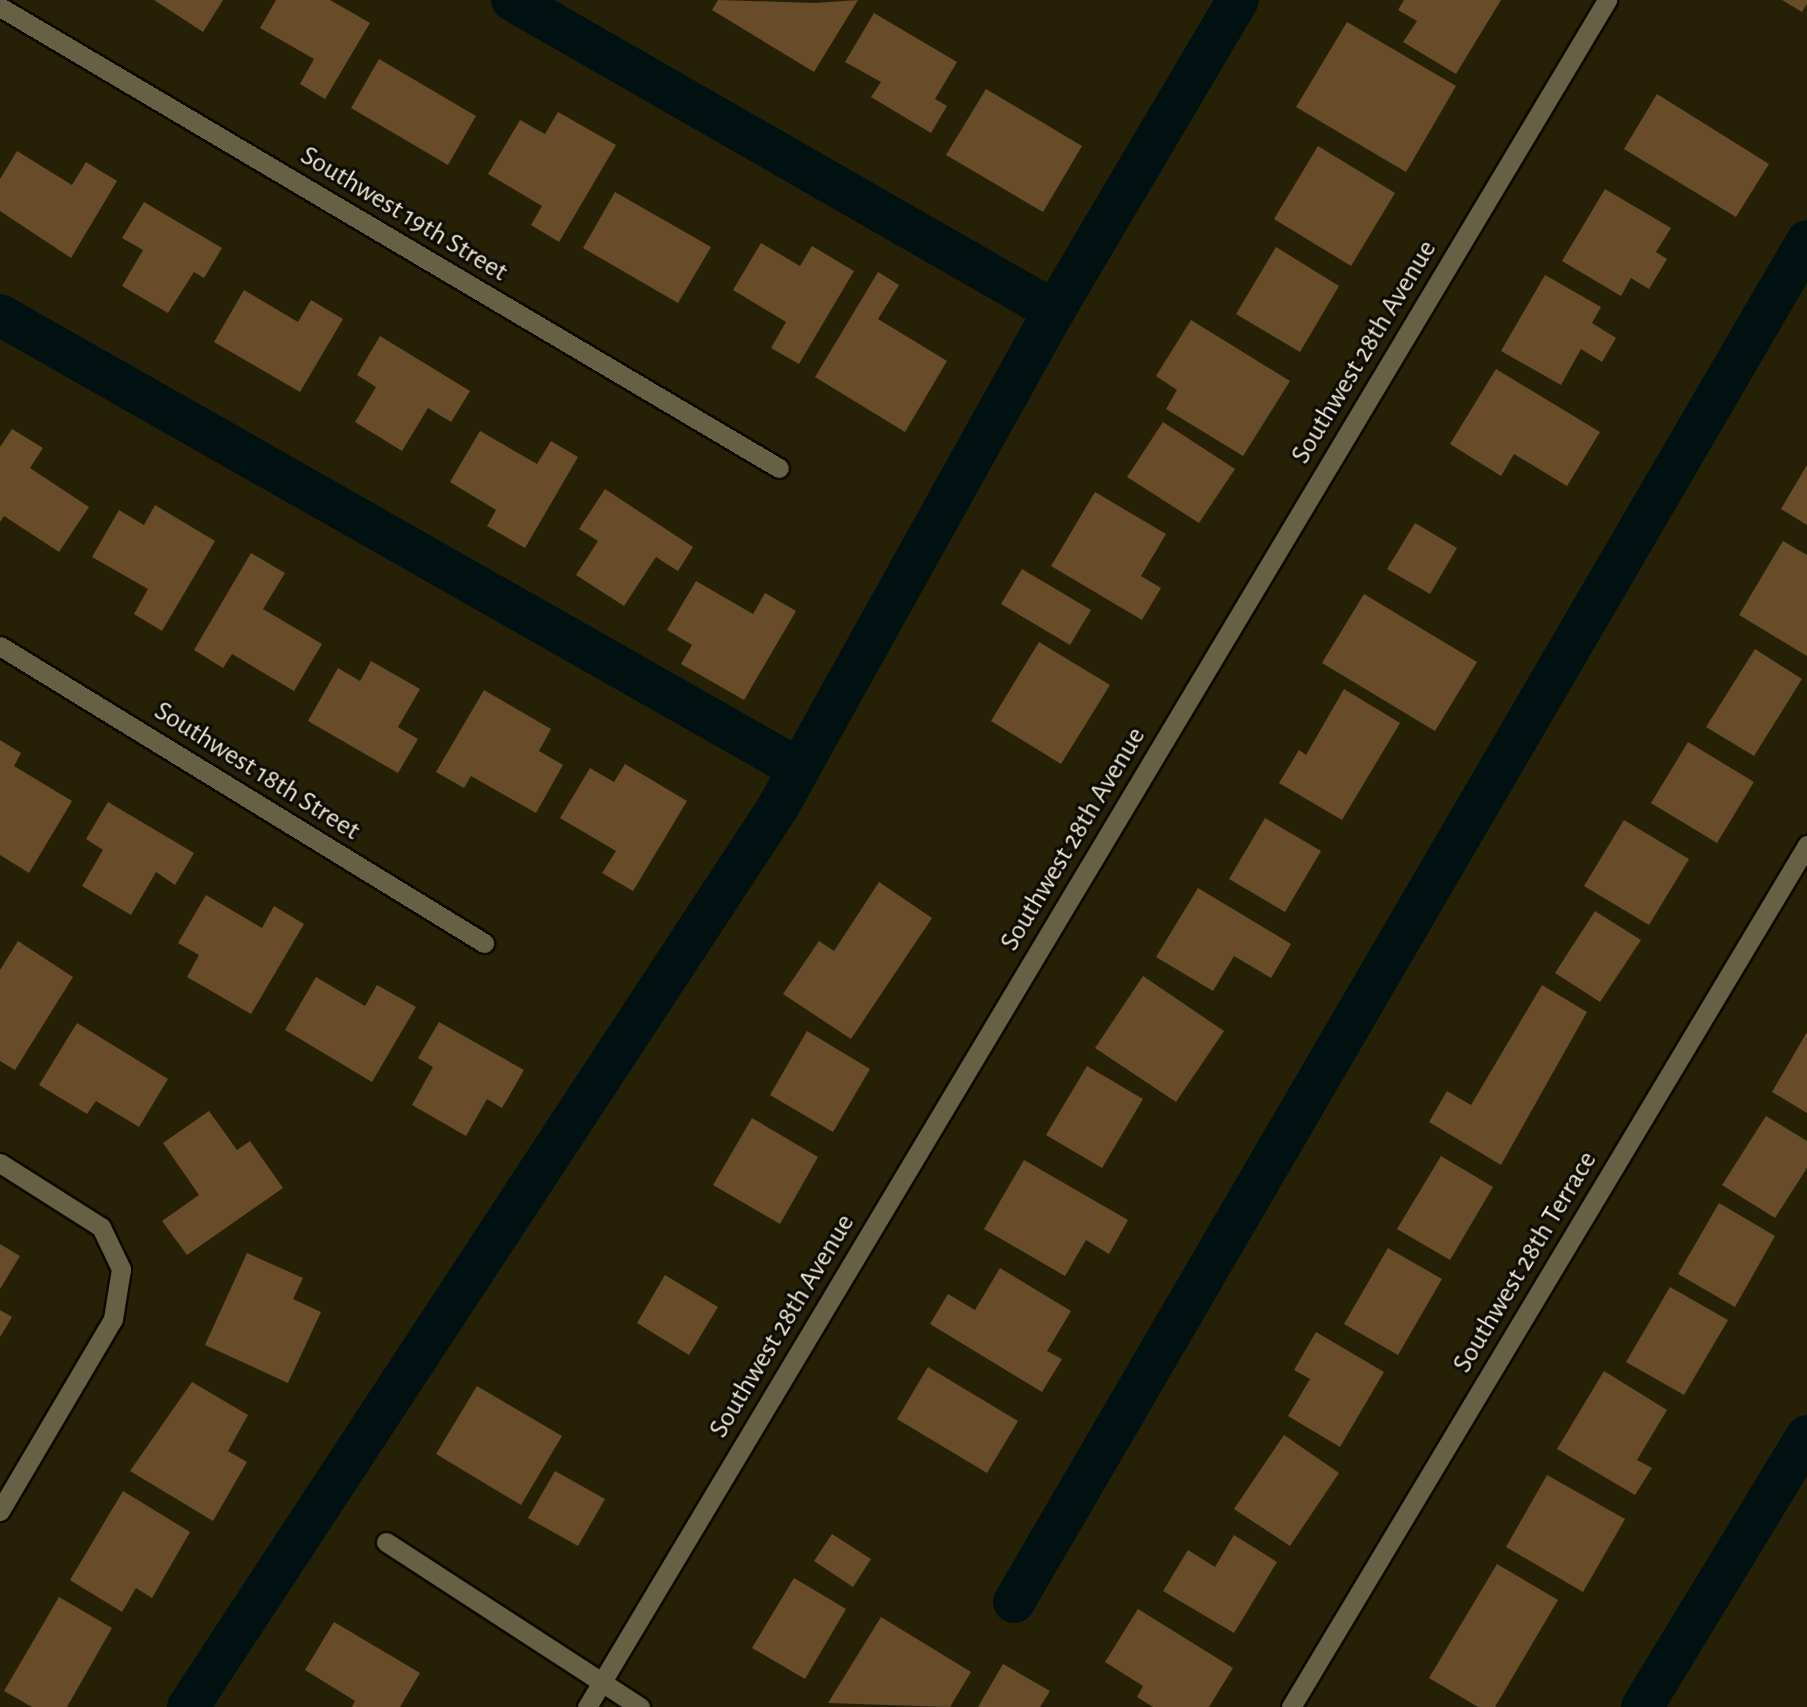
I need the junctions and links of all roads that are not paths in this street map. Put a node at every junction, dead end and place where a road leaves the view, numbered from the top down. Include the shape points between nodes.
1 (1607, 0) edge
2 (0, 7) edge
3 (779, 468) dead end
4 (0, 646) edge
5 (1807, 845) edge
6 (484, 943) dead end
7 (0, 1163) edge
8 (0, 1511) edge
9 (386, 1542) dead end
10 (600, 1684) junction
11 (587, 1707) edge
12 (640, 1707) edge
13 (1291, 1707) edge

1 - 10 street, Southwest 28th Avenue
2 - 3 street, Southwest 19th Street
4 - 6 street, Southwest 18th Street
5 - 13 street, Southwest 28th Terrace
7 - 8 street via 101,1227 121,1269 113,1319
9 - 10 street
10 - 11 street, Southwest 28th Avenue
10 - 12 street

